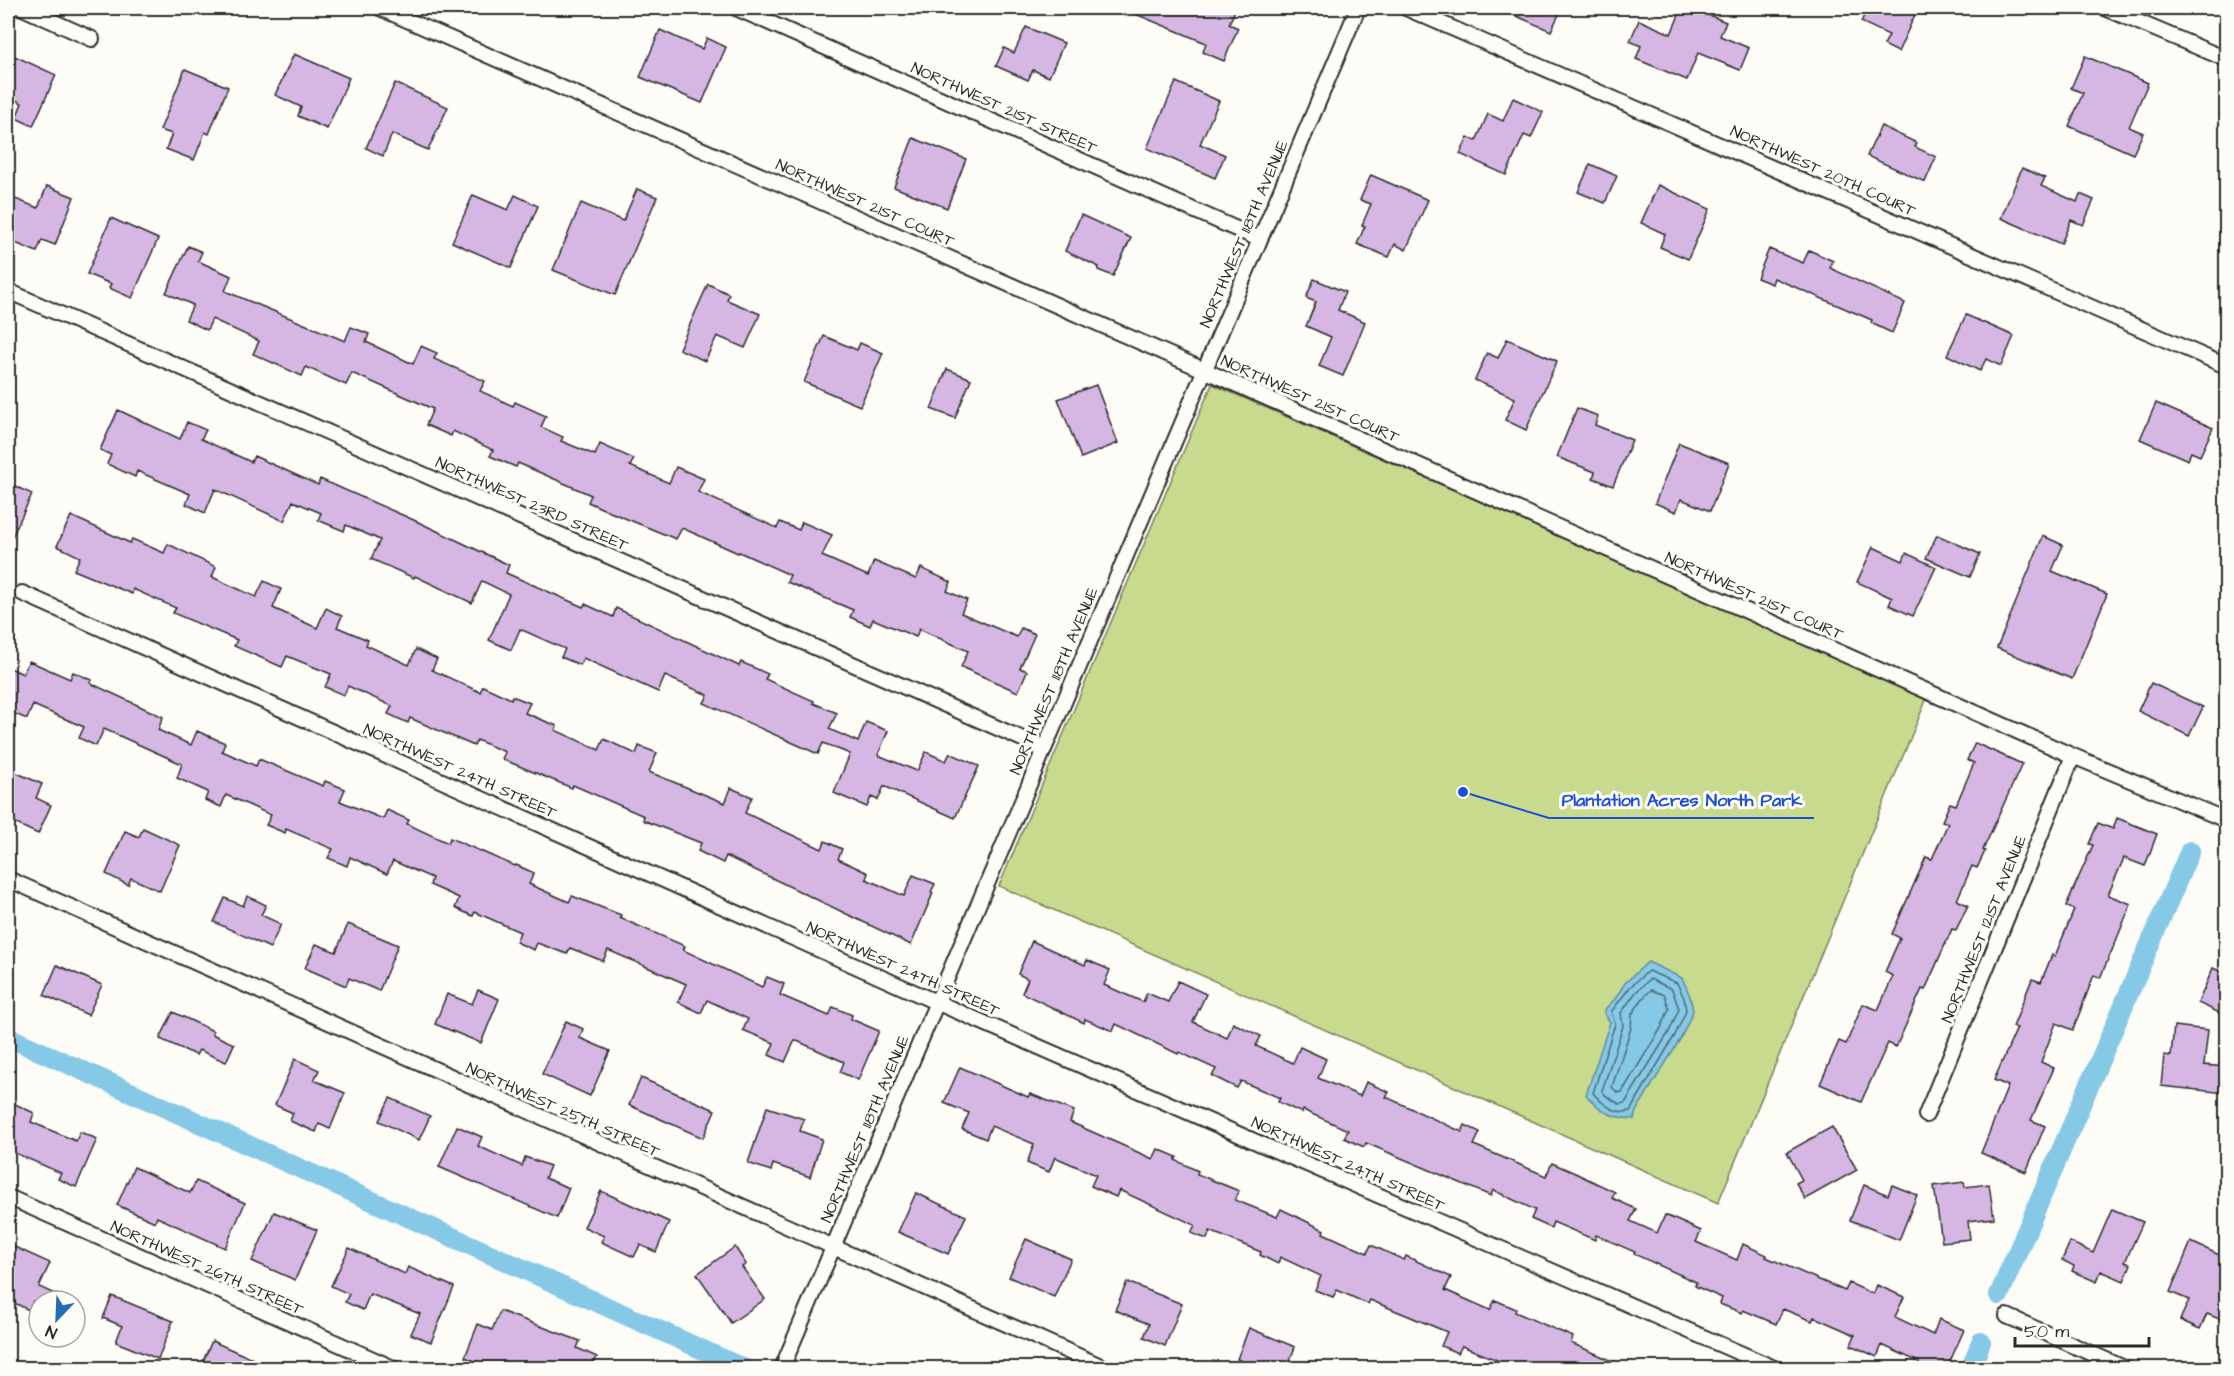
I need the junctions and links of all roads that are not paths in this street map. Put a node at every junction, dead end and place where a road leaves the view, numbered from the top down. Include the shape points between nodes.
1 (22, 8) edge
2 (380, 8) edge
3 (736, 8) edge
4 (1358, 8) edge
5 (1407, 8) edge
6 (2105, 8) edge
7 (92, 39) dead end
8 (2226, 60) edge
9 (1259, 239) junction
10 (8, 291) edge
11 (2226, 366) edge
12 (1204, 370) junction
13 (22, 592) dead end
14 (1043, 748) junction
15 (2073, 756) junction
16 (2226, 820) edge
17 (8, 879) edge
18 (936, 1002) junction
19 (1926, 1114) dead end
20 (8, 1197) edge
21 (833, 1248) junction
22 (2007, 1316) dead end
23 (393, 1368) edge
24 (782, 1368) edge
25 (1105, 1368) edge
26 (1774, 1368) edge
27 (2124, 1368) edge

1 - 7 street
2 - 12 street, NORTHWEST 21ST COURT
3 - 9 street, NORTHWEST 21ST STREET
4 - 9 street, NORTHWEST 118TH AVENUE
5 - 11 street, NORTHWEST 20TH COURT
6 - 8 street
9 - 12 street, NORTHWEST 118TH AVENUE
10 - 14 street, NORTHWEST 23RD STREET
12 - 14 street, NORTHWEST 118TH AVENUE
12 - 15 street, NORTHWEST 21ST COURT
13 - 18 street, NORTHWEST 24TH STREET
14 - 18 street, NORTHWEST 118TH AVENUE
15 - 16 street, NORTHWEST 21ST COURT
15 - 19 street, NORTHWEST 121ST AVENUE
17 - 21 street, NORTHWEST 25TH STREET
18 - 21 street, NORTHWEST 118TH AVENUE
18 - 26 street, NORTHWEST 24TH STREET
20 - 23 street, NORTHWEST 26TH STREET
21 - 24 street, NORTHWEST 118TH AVENUE
21 - 25 street, NORTHWEST 25TH STREET
22 - 27 street

